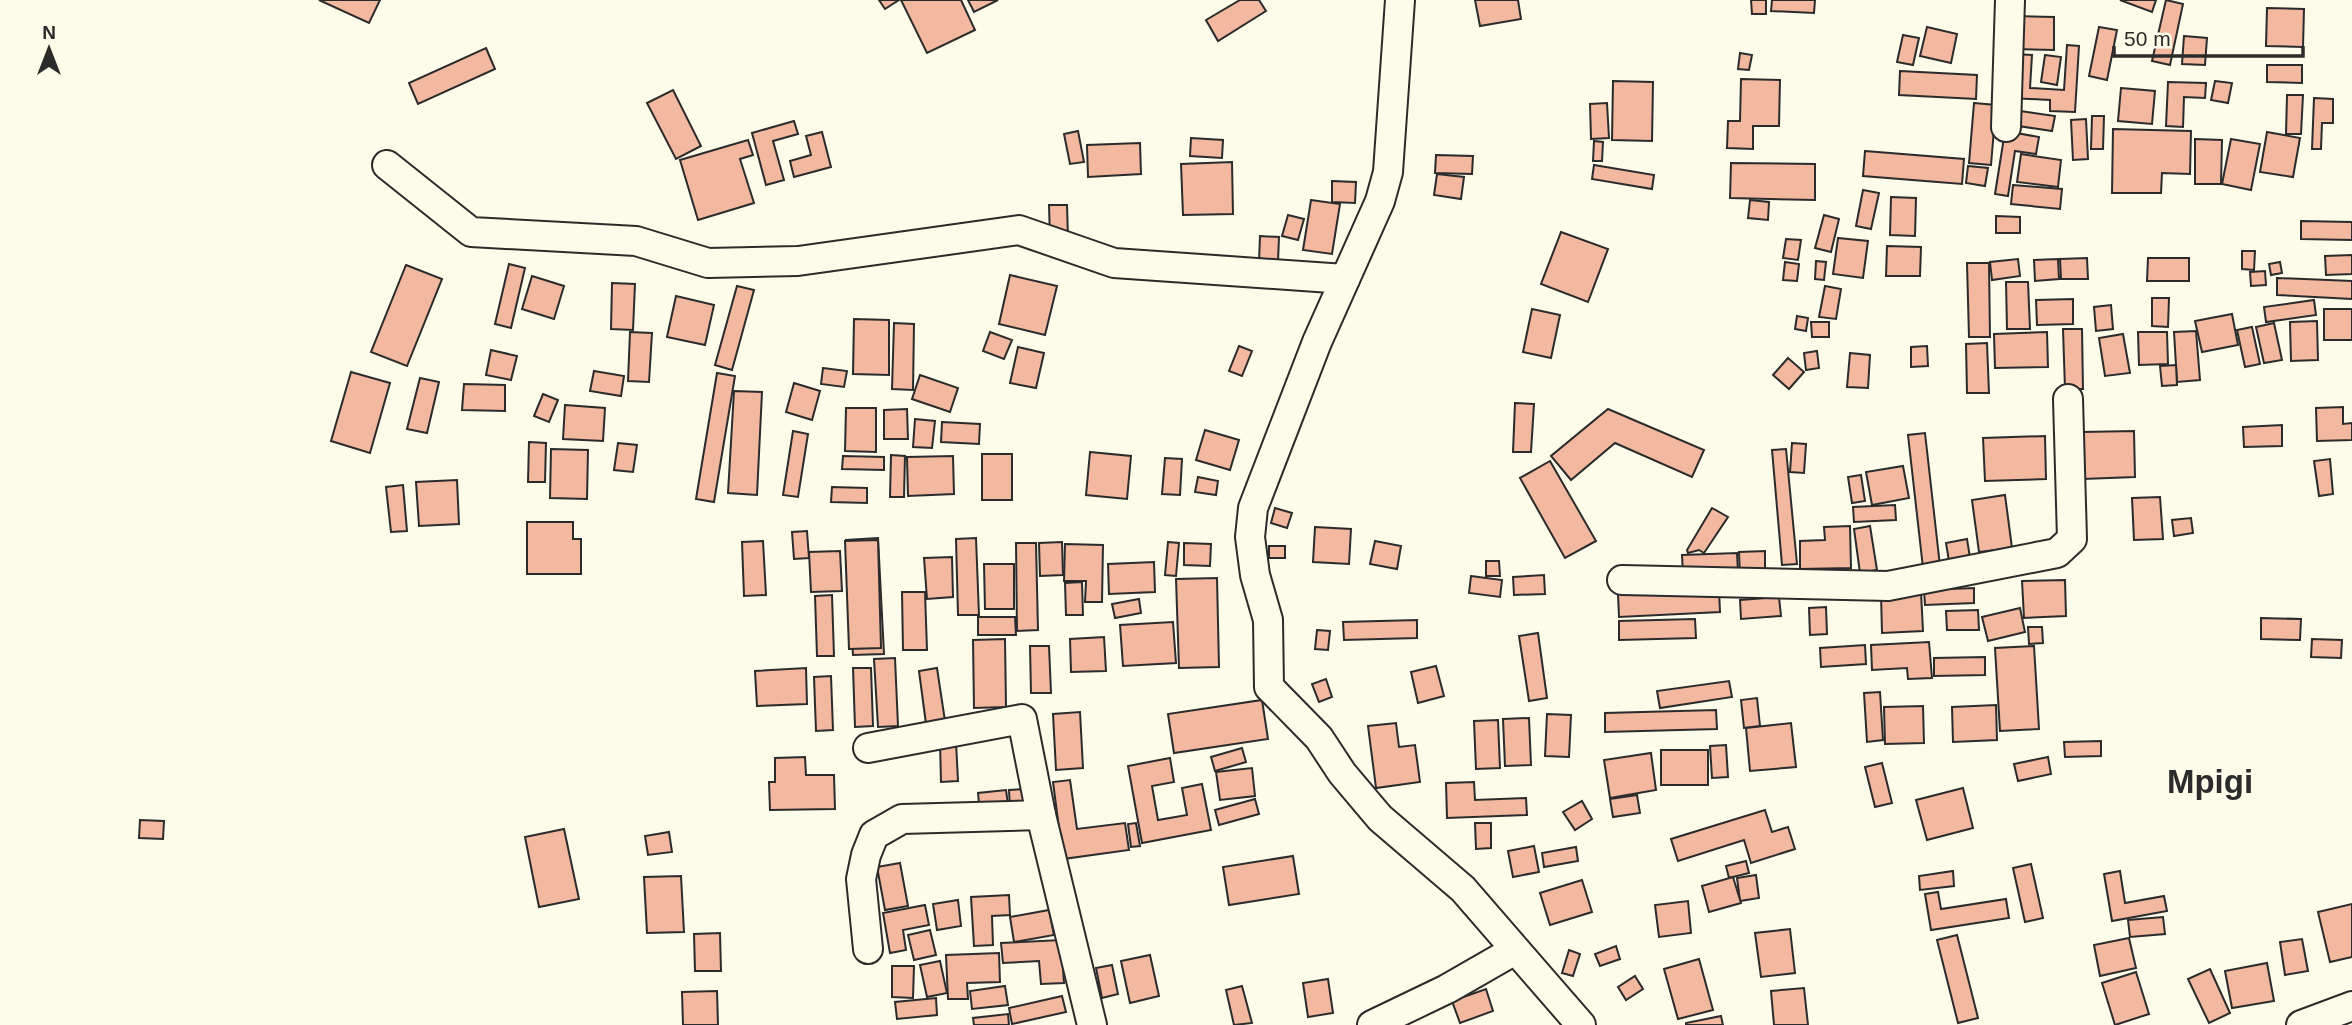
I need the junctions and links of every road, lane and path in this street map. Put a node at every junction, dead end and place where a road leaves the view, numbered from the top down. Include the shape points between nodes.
1 (1400, 0) edge
2 (2010, 0) edge
3 (2006, 127) dead end
4 (387, 165) dead end
5 (1345, 279) junction
6 (2068, 399) dead end
7 (1622, 580) dead end
8 (868, 748) dead end
9 (1041, 815) junction
10 (868, 949) dead end
11 (1515, 950) junction
12 (2352, 1006) edge
13 (1092, 1025) edge
14 (1372, 1025) edge
15 (1581, 1025) edge
16 (2301, 1025) edge

1 - 5 street via 1388,172
2 - 3 street
4 - 5 street via 471,232 636,241 708,264 798,261 1020,230 1114,264
5 - 11 street via 1252,508 1255,575 1268,620 1269,687 1320,738 1380,818 1463,889
6 - 7 street via 2072,539 2057,554 1888,586
8 - 9 street via 1022,719
9 - 10 street via 902,819 874,835 861,879
9 - 13 street
11 - 14 street
11 - 15 street
12 - 16 street

